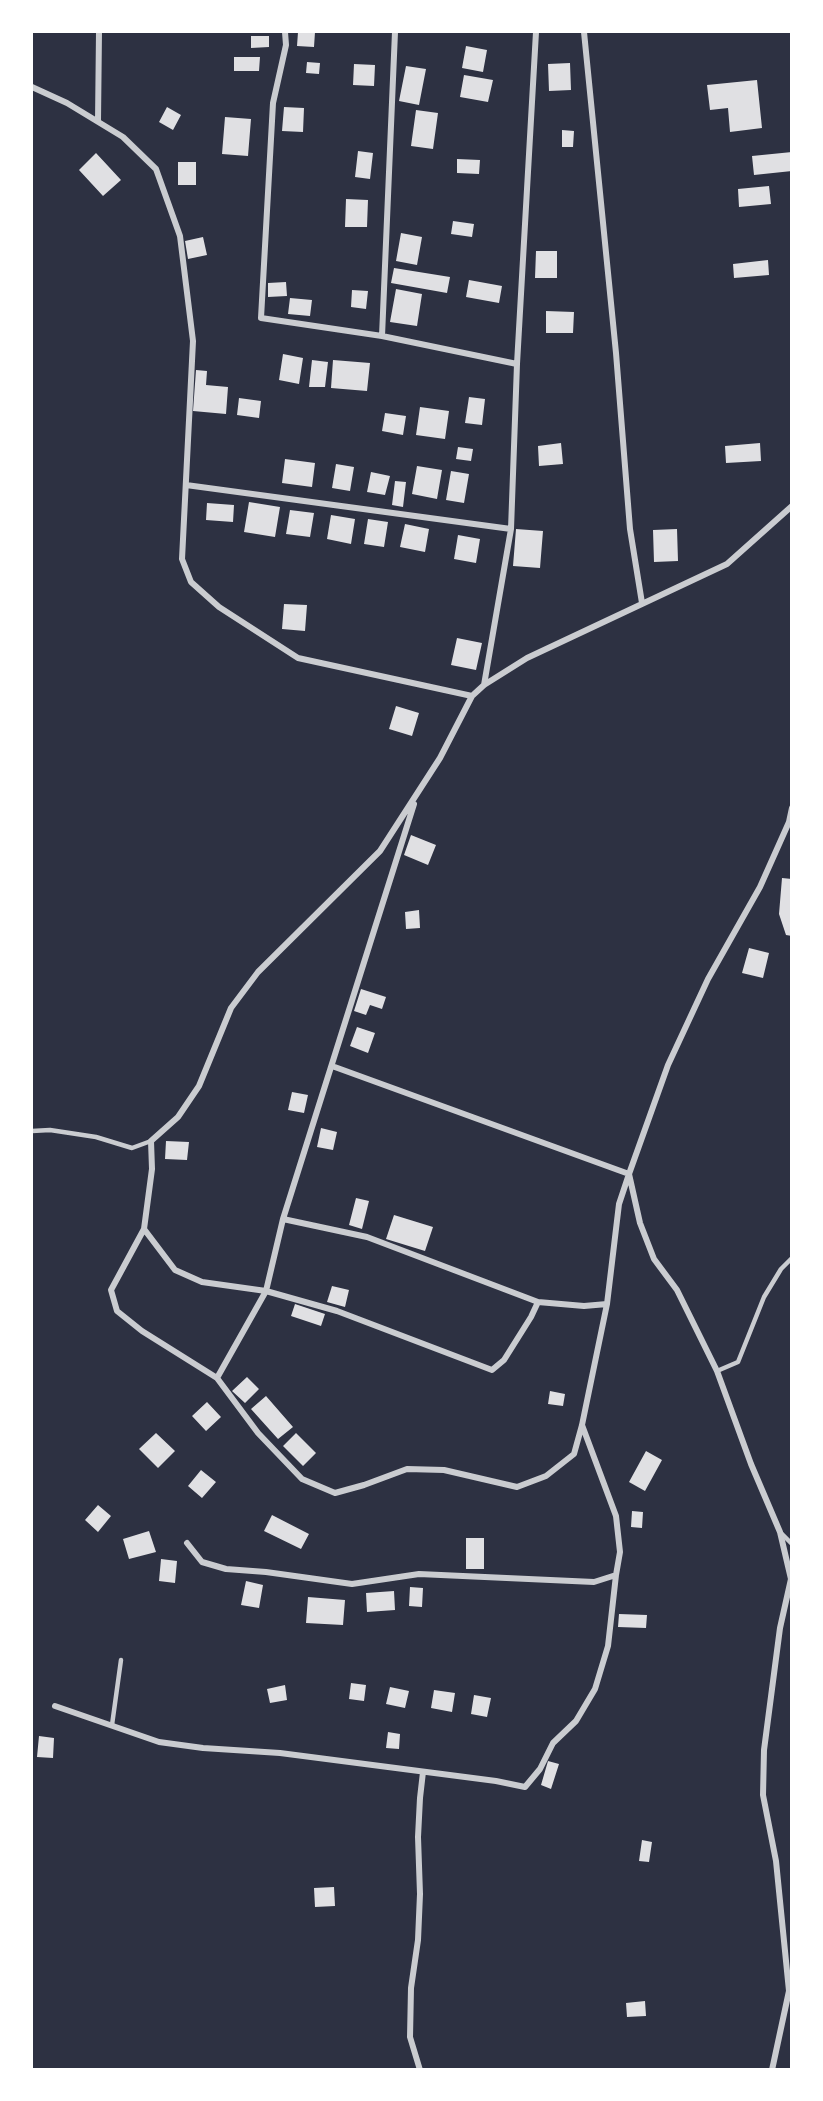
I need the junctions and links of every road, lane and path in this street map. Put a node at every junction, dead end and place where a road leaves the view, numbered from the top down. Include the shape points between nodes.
1 (99, 32) edge
2 (285, 32) edge
3 (395, 32) edge
4 (536, 32) edge
5 (584, 32) edge
6 (32, 87) edge
7 (98, 121) junction
8 (382, 336) junction
9 (517, 364) junction
10 (186, 485) junction
11 (792, 506) edge
12 (511, 529) junction
13 (642, 603) junction
14 (484, 685) junction
15 (472, 696) junction
16 (416, 798) junction
17 (792, 808) edge
18 (332, 1066) junction
19 (32, 1131) edge
20 (151, 1141) junction
21 (629, 1174) junction
22 (283, 1219) junction
23 (144, 1229) junction
24 (792, 1258) edge
25 (266, 1291) junction
26 (538, 1302) junction
27 (607, 1304) junction
28 (717, 1371) junction
29 (217, 1378) junction
30 (582, 1425) junction
31 (780, 1532) junction
32 (187, 1543) dead end
33 (792, 1544) edge
34 (616, 1575) junction
35 (121, 1660) dead end
36 (55, 1706) dead end
37 (112, 1725) junction
38 (423, 1772) junction
39 (420, 2070) edge
40 (772, 2070) edge

1 - 7 street
2 - 8 street via 286,45 273,103 261,318
3 - 8 street
4 - 9 street
5 - 13 street via 630,529
6 - 7 street
7 - 10 street via 123,137 156,169 180,236 193,341
8 - 9 street
9 - 12 street
10 - 12 street
10 - 15 street via 182,559 191,582 219,607 298,658
11 - 13 street via 727,564
12 - 14 street
13 - 14 street via 526,657
14 - 15 street
15 - 16 street
16 - 18 street
16 - 20 street via 380,851 258,972 231,1008 199,1086 178,1117
17 - 21 street via 760,886 708,979 668,1065
18 - 21 street
18 - 22 street
19 - 20 lane via 96,1137 132,1148
20 - 23 street via 152,1169
21 - 27 street via 619,1204
21 - 28 street via 640,1223 654,1259 677,1290
22 - 25 street
22 - 26 street via 367,1237
23 - 25 street via 175,1270 201,1282
23 - 29 street via 111,1290 117,1311
24 - 28 lane via 764,1297 738,1362
25 - 26 street via 337,1311 492,1370 504,1360
25 - 29 street
26 - 27 street
27 - 30 street
28 - 31 street
29 - 30 street via 258,1433 302,1479 335,1492 407,1469 444,1470 517,1487 546,1476 574,1454
30 - 34 street via 616,1516 620,1552
31 - 33 lane
31 - 40 street via 791,1579 780,1628 764,1750 763,1795 776,1861 789,1991
32 - 34 street via 202,1562 226,1569 352,1584 419,1574 594,1582
34 - 38 street via 608,1646 595,1689 576,1721 553,1743 525,1787
35 - 37 lane
36 - 37 street
37 - 38 street via 159,1742
38 - 39 street via 418,1837 419,1929 411,1988 410,2037

